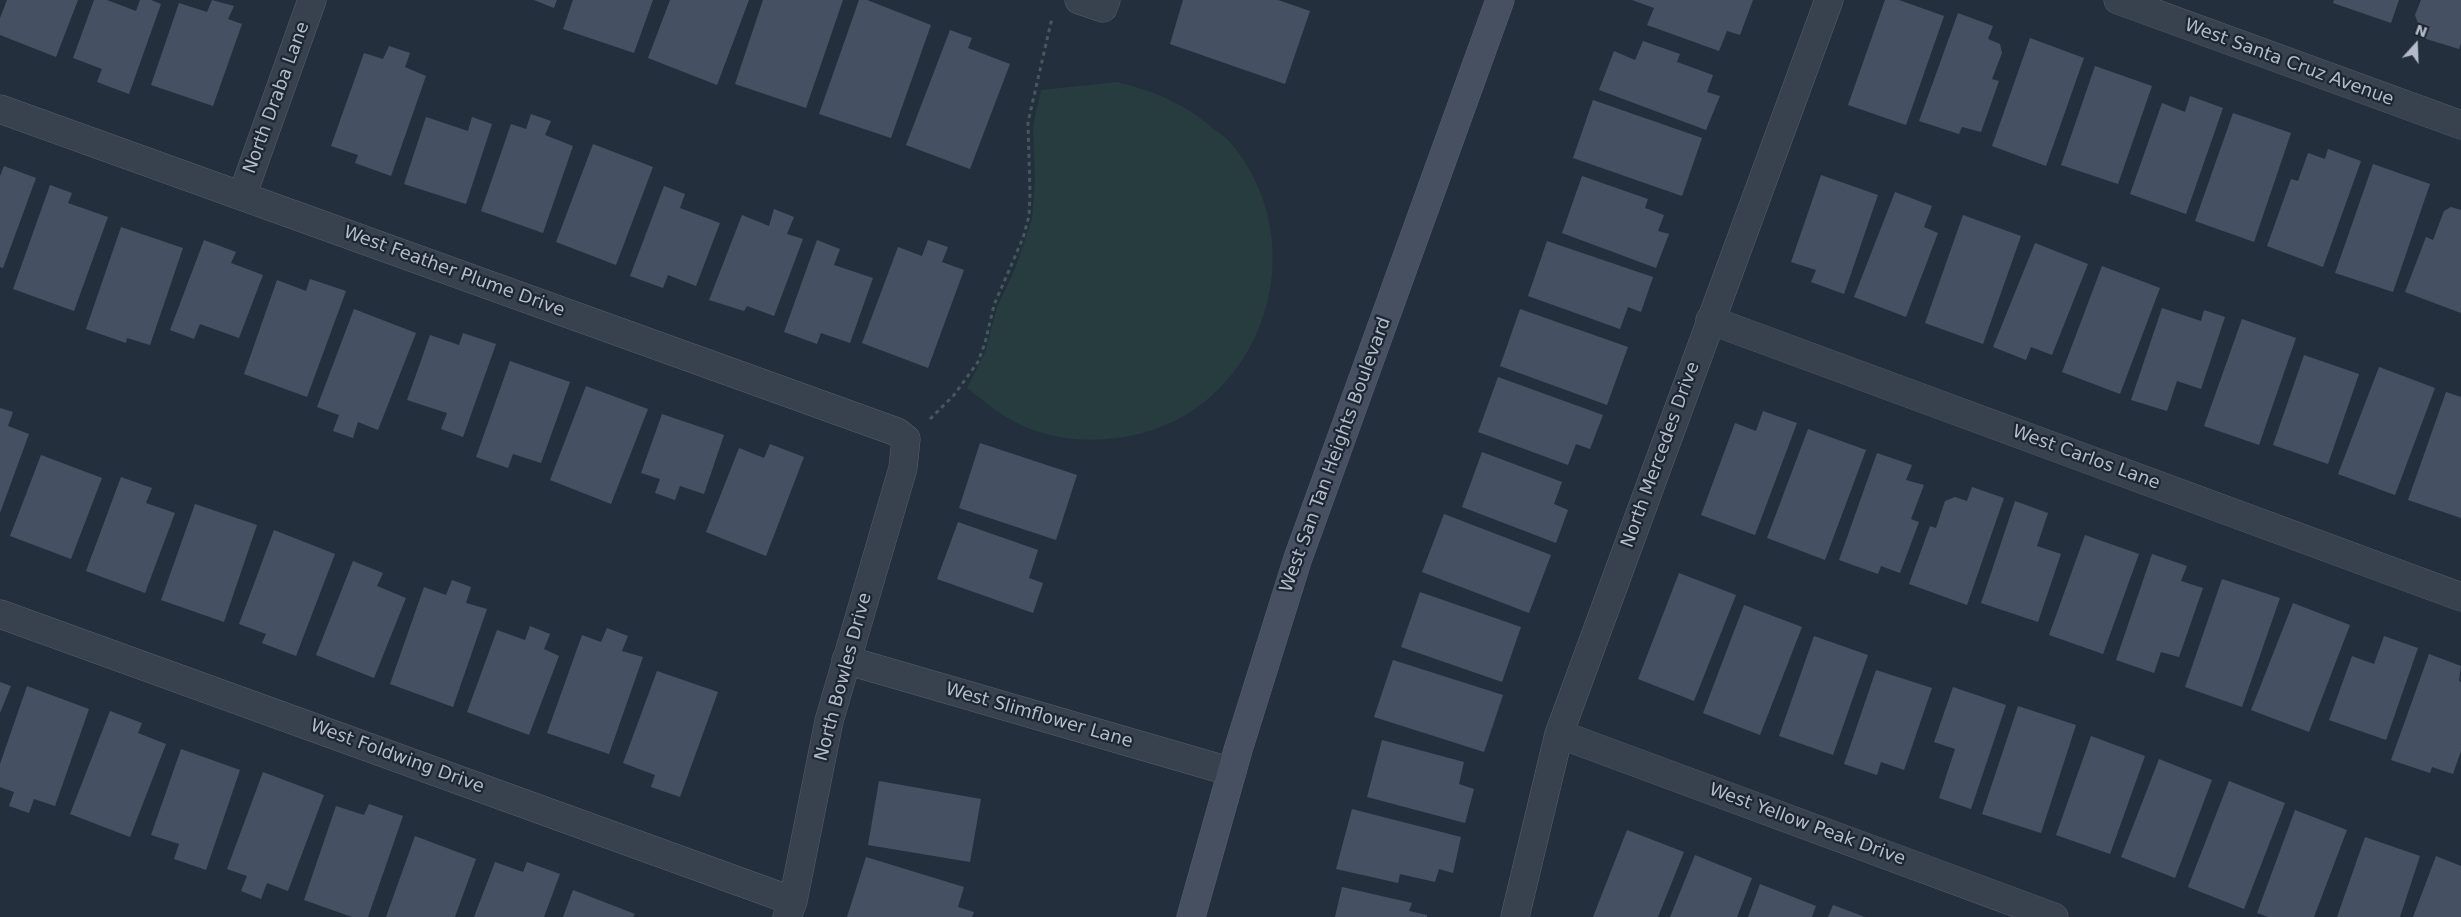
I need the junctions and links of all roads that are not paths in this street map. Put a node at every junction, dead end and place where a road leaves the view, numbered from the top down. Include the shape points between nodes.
1 (312, 0) edge
2 (1500, 0) edge
3 (1829, 0) edge
4 (2118, 0) edge
5 (0, 109) edge
6 (2461, 125) edge
7 (242, 196) junction
8 (1710, 320) junction
9 (906, 439) joint
10 (2461, 597) edge
11 (0, 614) edge
12 (846, 660) junction
13 (1559, 734) junction
14 (1232, 772) junction
15 (790, 909) edge
16 (1191, 917) edge
17 (1515, 917) edge
18 (2054, 917) edge

1 - 7 street, North Draba Lane
2 - 14 street, West San Tan Heights Boulevard via 1298,558
3 - 8 street, North Mercedes Drive
4 - 6 street, West Santa Cruz Avenue
5 - 7 street, West Feather Plume Drive
7 - 9 street, West Feather Plume Drive via 897,432
8 - 10 street, West Carlos Lane
8 - 13 street, North Mercedes Drive
9 - 12 street, North Bowles Drive via 903,468
11 - 15 street, West Foldwing Drive
12 - 14 street, West Slimflower Lane
12 - 15 street, North Bowles Drive via 829,721
13 - 17 street, North Mercedes Drive
13 - 18 street, West Yellow Peak Drive
14 - 16 street, West San Tan Heights Boulevard

